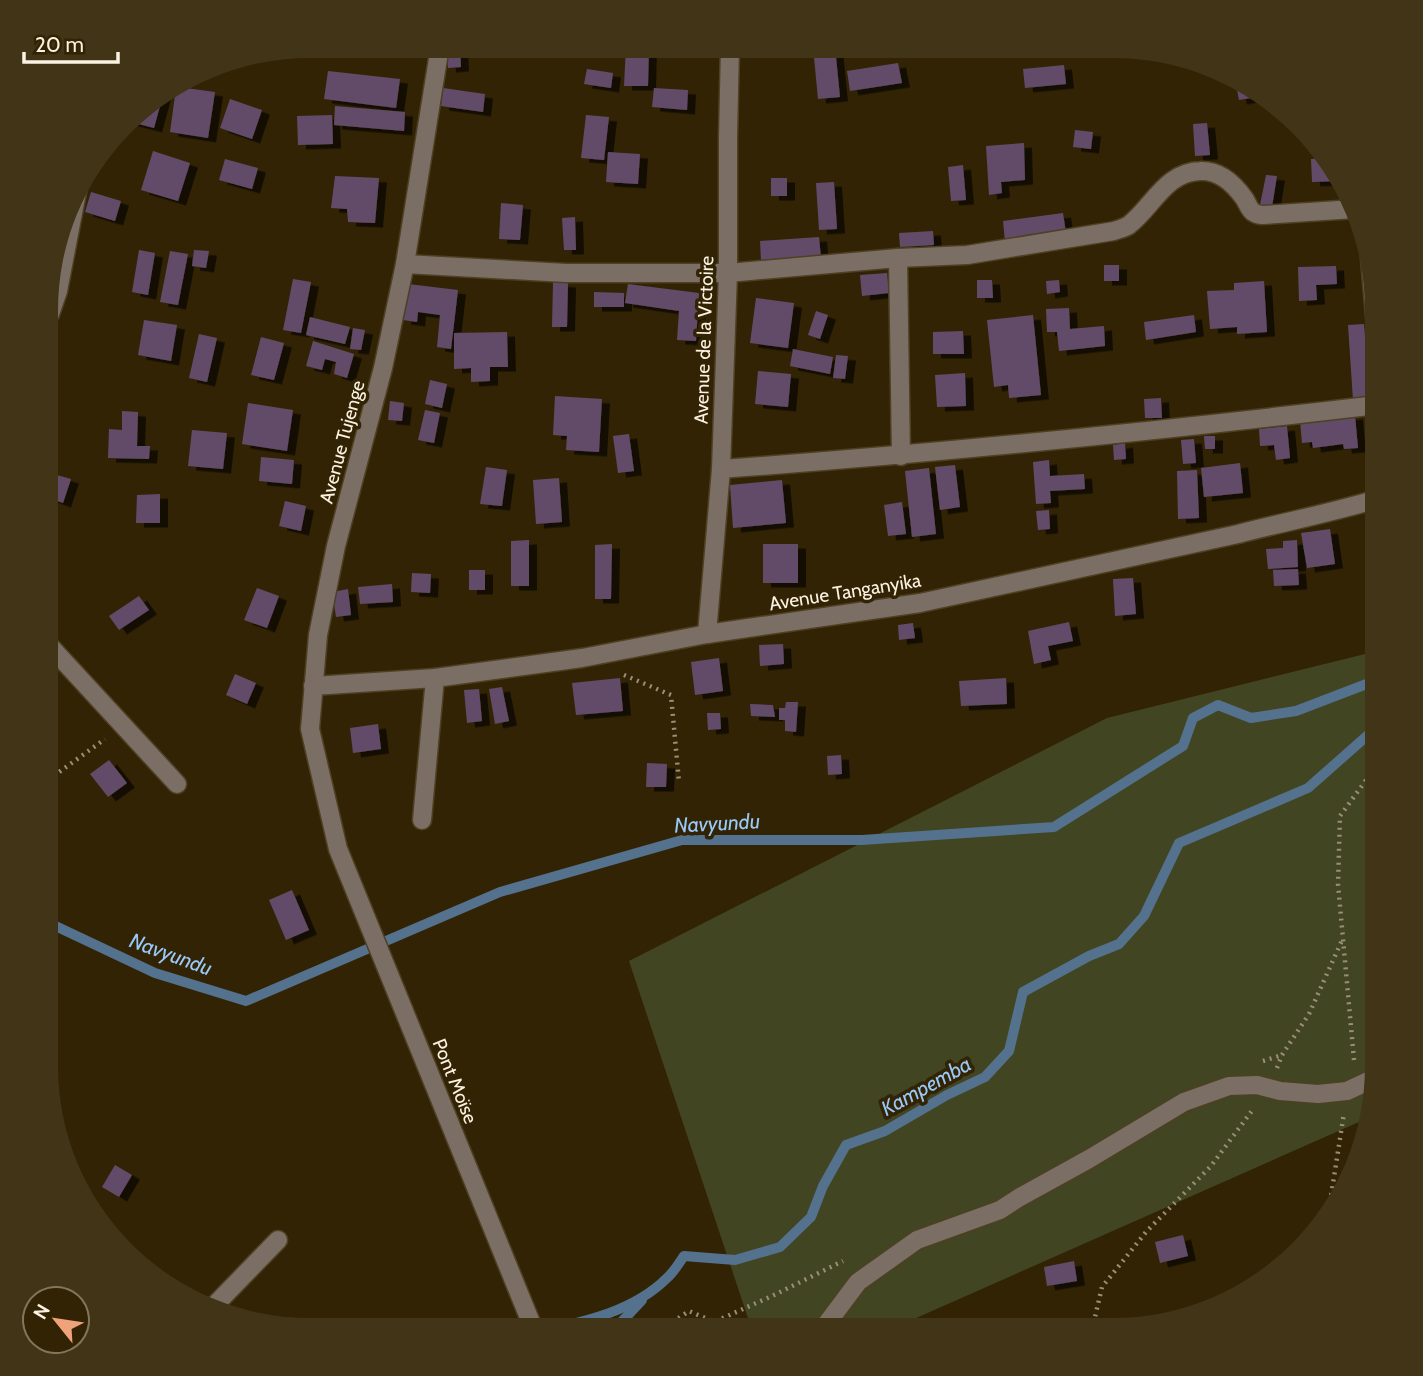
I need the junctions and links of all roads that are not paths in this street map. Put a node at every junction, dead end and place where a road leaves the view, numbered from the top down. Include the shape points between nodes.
1 (438, 58) edge
2 (730, 58) edge
3 (1344, 210) edge
4 (898, 258) junction
5 (405, 264) junction
6 (728, 273) junction
7 (1365, 406) edge
8 (901, 456) junction
9 (721, 469) junction
10 (1365, 503) edge
11 (707, 634) junction
12 (58, 655) edge
13 (435, 678) junction
14 (313, 686) junction
15 (177, 783) dead end
16 (422, 820) dead end
17 (338, 849) joint
18 (1365, 1083) edge
19 (278, 1240) dead end
20 (219, 1301) edge
21 (529, 1318) edge
22 (831, 1318) edge

1 - 5 street, Avenue Tujenge
2 - 6 street, Avenue de la Victoire
3 - 4 street via 1257,214 1220,174 1197,171 1167,184 1127,226 1114,231 967,256
4 - 6 street
4 - 8 street
5 - 6 street via 566,273
5 - 14 street, Avenue Tujenge via 334,559
6 - 9 street, Avenue de la Victoire
7 - 8 street
8 - 9 street
9 - 11 street, Avenue de la Victoire
10 - 11 street, Avenue Tanganyika via 920,603
11 - 13 street, Avenue Tanganyika via 582,658
12 - 15 street
13 - 14 street, Avenue Tanganyika
13 - 16 street
14 - 17 street, Avenue Tujenge via 310,729
17 - 21 street, Pont Moïse
18 - 22 street via 1348,1091 1318,1094 1257,1085 1229,1086 1184,1102 1000,1210 917,1241 858,1282
19 - 20 street

